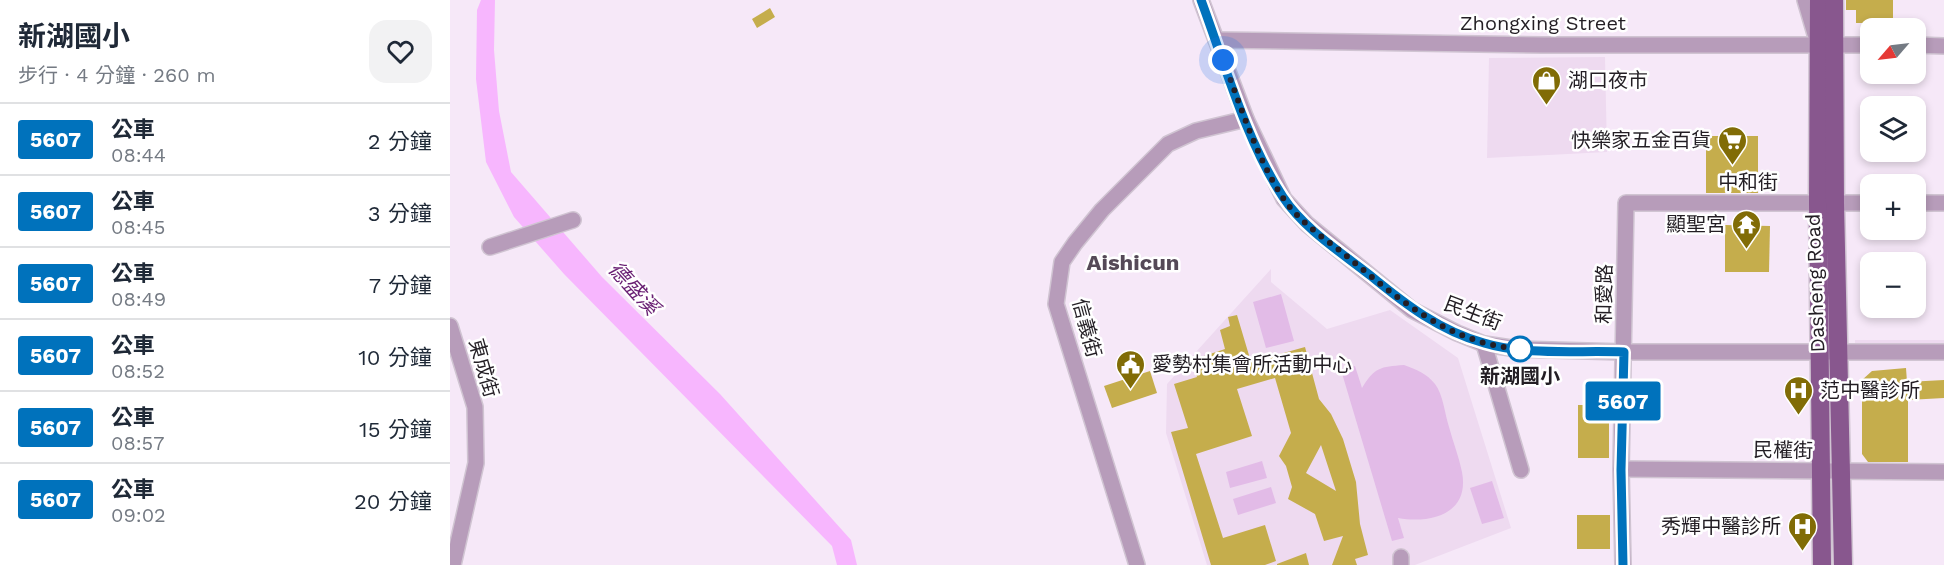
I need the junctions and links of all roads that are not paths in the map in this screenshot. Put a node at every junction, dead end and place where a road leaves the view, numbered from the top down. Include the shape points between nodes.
1 (1201, 0) edge
2 (1805, 0) edge
3 (1819, 0) edge
4 (1834, 0) edge
5 (1216, 40) junction
6 (1825, 44) junction
7 (1860, 45) edge
8 (1926, 45) edge
9 (1944, 46) edge
10 (1246, 119) junction
11 (1626, 203) joint
12 (1826, 203) junction
13 (1860, 203) edge
14 (1926, 203) edge
15 (1944, 203) edge
16 (567, 222) dead end
17 (498, 244) dead end
18 (450, 326) edge
19 (1484, 344) junction
20 (1840, 351) junction
21 (1624, 352) junction
22 (1820, 352) junction
23 (1944, 352) edge
24 (1521, 470) dead end
25 (1621, 470) junction
26 (1821, 472) junction
27 (1842, 472) junction
28 (1944, 472) edge
29 (453, 565) edge
30 (1137, 565) edge
31 (1623, 565) edge
32 (1822, 565) edge
33 (1844, 565) edge

1 - 5 street, 民生街
2 - 6 street
3 - 6 main road, Dasheng Road
4 - 6 main road, Dasheng Road
5 - 6 street, Zhongxing Street
5 - 10 street, 民生街
6 - 7 street, Zhongxing Street
6 - 12 main road, Dasheng Road
8 - 9 street
10 - 19 street, 民生街 via 1284,199 1307,224 1412,310
10 - 30 street, 信義街 via 1196,130 1168,144 1102,210 1062,262 1056,304
11 - 12 street, 中和街
11 - 21 street, 和愛路
12 - 13 street, 中和街
12 - 20 main road, Dasheng Road
12 - 22 main road, Dasheng Road
14 - 15 street
16 - 17 street
18 - 29 street, 東成街 via 475,407 476,463
19 - 21 street, 民生街 via 1518,349
19 - 24 street
20 - 22 street, 民生街
20 - 23 street, 民生街
20 - 27 main road, Dasheng Road
21 - 22 street, 民生街
21 - 25 street, 和愛路
22 - 26 main road, Dasheng Road
25 - 26 street, 民權街
25 - 31 street, 和愛路
26 - 27 street, 民權街
26 - 32 main road, Dasheng Road
27 - 28 street, 民權街
27 - 33 main road, Dasheng Road

